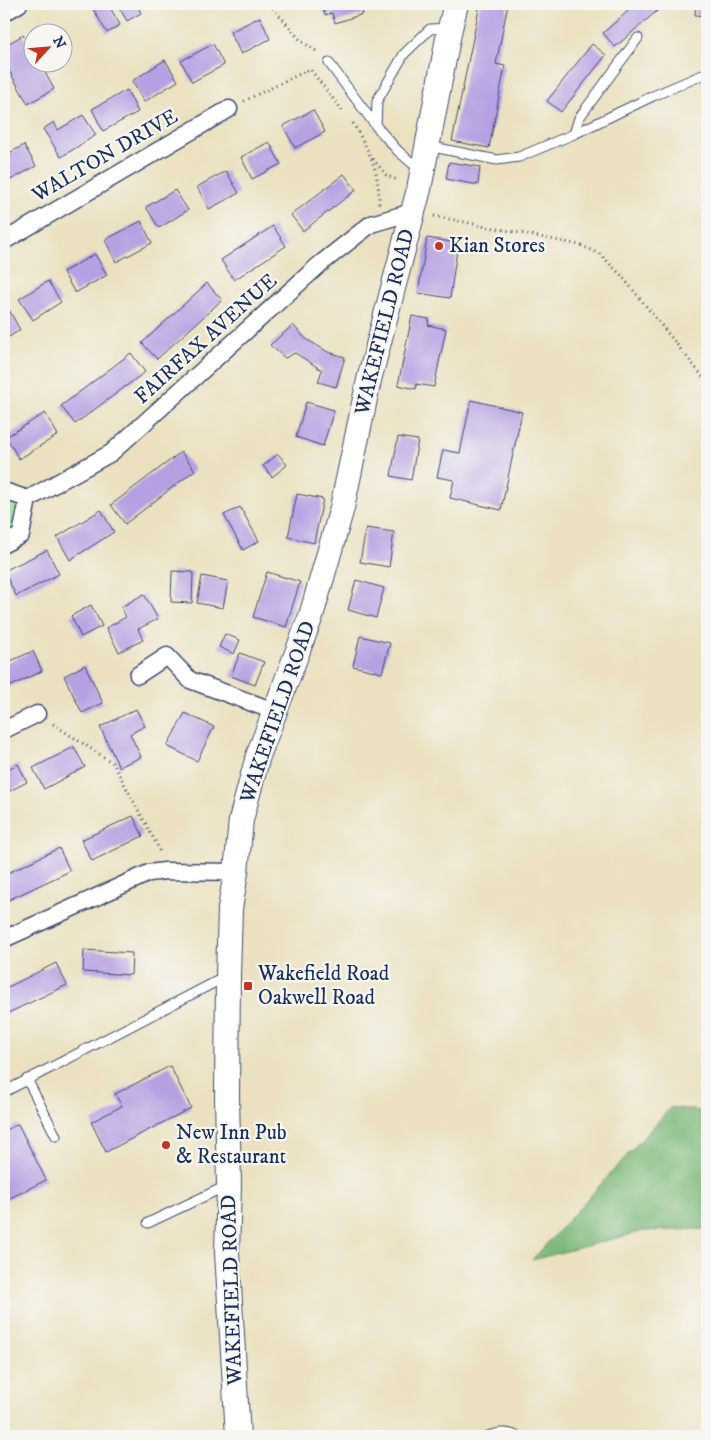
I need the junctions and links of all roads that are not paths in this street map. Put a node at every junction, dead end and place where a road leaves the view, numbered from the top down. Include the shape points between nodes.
1 (19, 4) edge
2 (456, 4) edge
3 (4, 13) edge
4 (450, 28) junction
5 (638, 38) dead end
6 (329, 63) road end
7 (707, 72) edge
8 (229, 108) road end
9 (376, 126) junction
10 (574, 134) junction
11 (427, 146) junction
12 (421, 180) junction
13 (412, 212) junction
14 (4, 241) edge
15 (4, 491) edge
16 (28, 499) junction
17 (4, 544) edge
18 (138, 674) dead end
19 (274, 711) junction
20 (37, 714) road end
21 (4, 730) edge
22 (236, 872) junction
23 (4, 939) edge
24 (228, 976) junction
25 (27, 1079) junction
26 (4, 1092) edge
27 (56, 1136) dead end
28 (229, 1185) junction
29 (148, 1223) dead end
30 (238, 1436) edge
31 (488, 1436) edge
32 (516, 1436) edge

1 - 3 street
2 - 4 main road, WAKEFIELD ROAD
4 - 9 lane via 430,29 404,54 377,101
4 - 11 main road, WAKEFIELD ROAD
5 - 10 lane via 579,118
6 - 9 lane
7 - 10 lane
8 - 14 street, WALTON DRIVE
9 - 12 lane
10 - 11 lane via 519,157 497,160
11 - 12 main road, WAKEFIELD ROAD
12 - 13 main road, WAKEFIELD ROAD
13 - 16 street, FAIRFAX AVENUE via 371,224 319,265 111,453
13 - 19 main road, WAKEFIELD ROAD via 369,380 342,508 311,616
15 - 16 street
16 - 17 street via 21,535
18 - 19 street via 167,656 190,680
19 - 22 main road, WAKEFIELD ROAD via 241,820
20 - 21 street
22 - 23 street via 149,873
22 - 24 main road, WAKEFIELD ROAD via 230,909
24 - 25 lane
24 - 28 main road, WAKEFIELD ROAD
25 - 26 lane
25 - 27 lane
28 - 29 lane
28 - 30 main road, WAKEFIELD ROAD via 228,1252
31 - 32 lane via 497,1433

